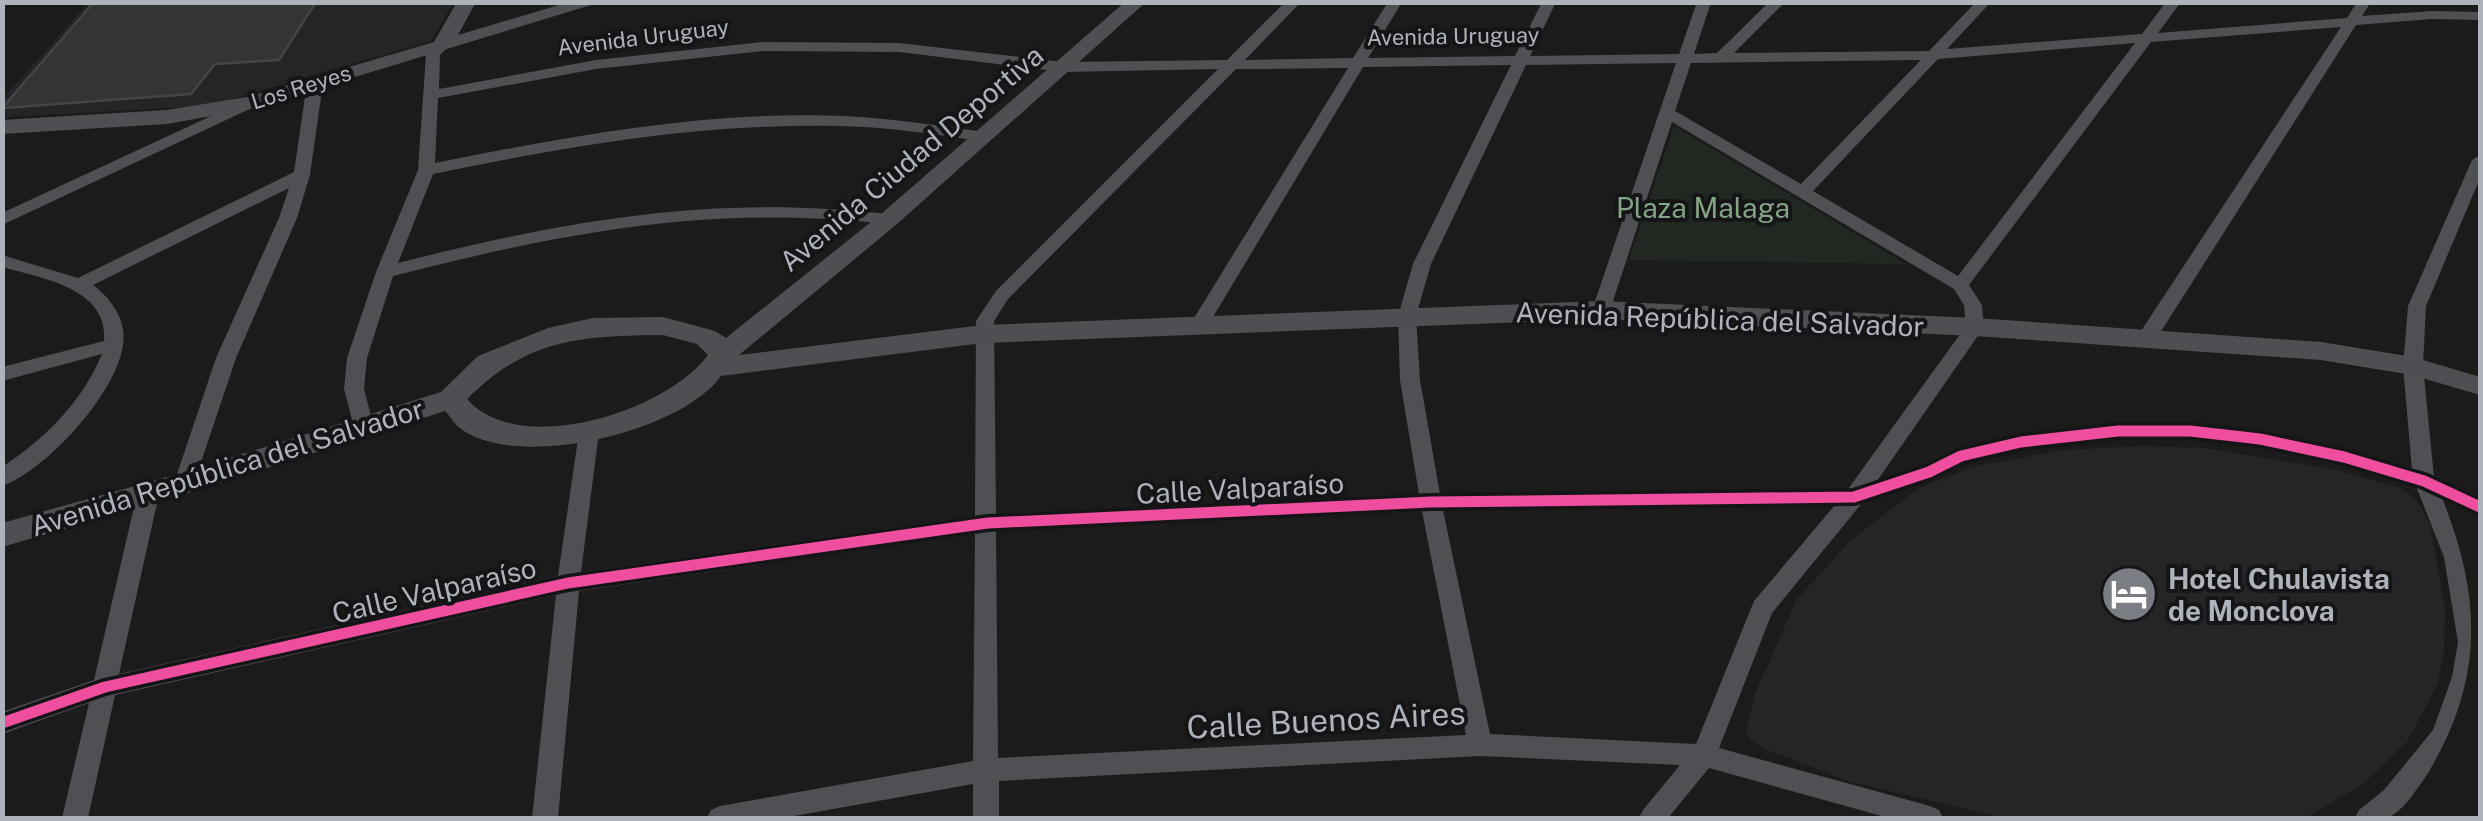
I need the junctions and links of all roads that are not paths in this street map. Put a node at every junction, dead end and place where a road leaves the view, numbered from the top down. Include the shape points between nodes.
1 (467, 2) edge
2 (592, 2) edge
3 (1294, 2) edge
4 (1396, 2) edge
5 (1549, 2) edge
6 (1704, 2) edge
7 (1778, 2) edge
8 (1984, 2) edge
9 (2174, 2) edge
10 (2364, 2) edge
11 (1129, 3) edge
12 (2480, 16) edge
13 (2352, 22) junction
14 (2147, 40) junction
15 (442, 46) junction
16 (1934, 54) junction
17 (1686, 56) junction
18 (1723, 56) junction
19 (1523, 58) junction
20 (1358, 60) junction
21 (1234, 64) junction
22 (1052, 66) junction
23 (315, 83) junction
24 (431, 95) junction
25 (250, 103) junction
26 (1666, 112) junction
27 (2, 128) edge
28 (974, 135) junction
29 (2480, 160) edge
30 (426, 170) junction
31 (302, 175) junction
32 (1804, 191) junction
33 (879, 218) junction
34 (2, 220) edge
35 (5, 263) edge
36 (385, 272) junction
37 (1960, 284) junction
38 (78, 285) junction
39 (1602, 310) junction
40 (1407, 316) junction
41 (1200, 323) junction
42 (1975, 327) junction
43 (983, 334) junction
44 (2146, 338) junction
45 (113, 346) junction
46 (715, 353) junction
47 (2413, 366) junction
48 (2, 374) edge
49 (2480, 386) edge
50 (451, 398) junction
51 (364, 427) junction
52 (588, 432) junction
53 (2, 478) edge
54 (2424, 481) junction
55 (186, 483) junction
56 (148, 494) junction
57 (1854, 496) junction
58 (1431, 502) junction
59 (2480, 507) edge
60 (988, 523) junction
61 (2, 536) edge
62 (568, 582) junction
63 (105, 686) junction
64 (2, 723) edge
65 (1480, 745) junction
66 (1704, 755) junction
67 (986, 770) junction
68 (75, 818) edge
69 (545, 818) edge
70 (720, 818) edge
71 (986, 818) edge
72 (1652, 818) edge
73 (1930, 818) edge
74 (2368, 818) edge

1 - 15 street
2 - 15 street, Los Reyes
3 - 21 street
4 - 20 street
5 - 19 street
6 - 17 street
7 - 18 street
8 - 16 street
9 - 14 street
10 - 13 street
11 - 22 street, Avenida Ciudad Deportiva
12 - 13 street, Avenida Uruguay
13 - 14 street, Avenida Uruguay
13 - 44 street
14 - 16 street, Avenida Uruguay
14 - 37 street
15 - 23 street, Los Reyes
15 - 24 street via 434,54
16 - 18 street, Avenida Uruguay
16 - 32 street
17 - 18 street, Avenida Uruguay
17 - 19 street, Avenida Uruguay
17 - 26 street
19 - 20 street, Avenida Uruguay
19 - 40 street via 1422,264
20 - 21 street, Avenida Uruguay
20 - 41 street
21 - 22 street, Avenida Uruguay
21 - 43 street via 1002,295
22 - 24 street, Avenida Uruguay via 871,46 724,49 626,57
22 - 28 street, Avenida Ciudad Deportiva
23 - 25 street, Los Reyes
23 - 31 street
24 - 30 street
25 - 27 street, Los Reyes via 167,117
25 - 34 street
26 - 32 street
26 - 39 street
28 - 30 street via 834,120 678,126
28 - 33 street, Avenida Ciudad Deportiva
29 - 47 street via 2417,306
30 - 36 street
31 - 38 street
31 - 55 street via 226,358
32 - 37 street
33 - 36 street via 754,209 678,213 583,226
33 - 46 street, Avenida Ciudad Deportiva
35 - 38 street
36 - 51 street via 354,374
37 - 42 street via 1973,305
38 - 45 street via 105,305 114,324
39 - 40 street, Avenida República del Salvador
39 - 42 street, Avenida República del Salvador
40 - 41 street, Avenida República del Salvador
40 - 58 street via 1410,380
41 - 43 street, Avenida República del Salvador
42 - 44 street, Avenida República del Salvador
42 - 57 street
43 - 46 street, Avenida República del Salvador
43 - 60 street
44 - 47 street, Avenida República del Salvador via 2321,351
45 - 48 street
45 - 53 street via 83,410
46 - 50 street, Avenida República del Salvador via 663,326 628,324 548,337 486,363
46 - 52 street, Avenida República del Salvador via 645,414
47 - 49 street, Avenida República del Salvador
47 - 54 street
50 - 51 street, Avenida República del Salvador
50 - 52 street, Avenida República del Salvador via 457,413 476,427 510,435
51 - 55 street, Avenida República del Salvador
52 - 62 street
54 - 57 street, Calle Valparaíso via 2260,439 2118,431 1962,456
54 - 59 street, Calle Valparaíso
54 - 74 street via 2455,557 2470,642 2443,736
55 - 56 street, Avenida República del Salvador
56 - 61 street, Avenida República del Salvador
56 - 63 street
57 - 58 street, Calle Valparaíso
57 - 66 street via 1762,608
58 - 60 street, Calle Valparaíso
58 - 65 street
60 - 62 street, Calle Valparaíso
60 - 67 street
62 - 63 street, Calle Valparaíso
62 - 69 street
63 - 64 street, Calle Valparaíso
63 - 68 street
65 - 66 street, Calle Buenos Aires
65 - 67 street, Calle Buenos Aires
66 - 72 street
66 - 73 street, Calle Buenos Aires
67 - 70 street, Calle Buenos Aires
67 - 71 street

